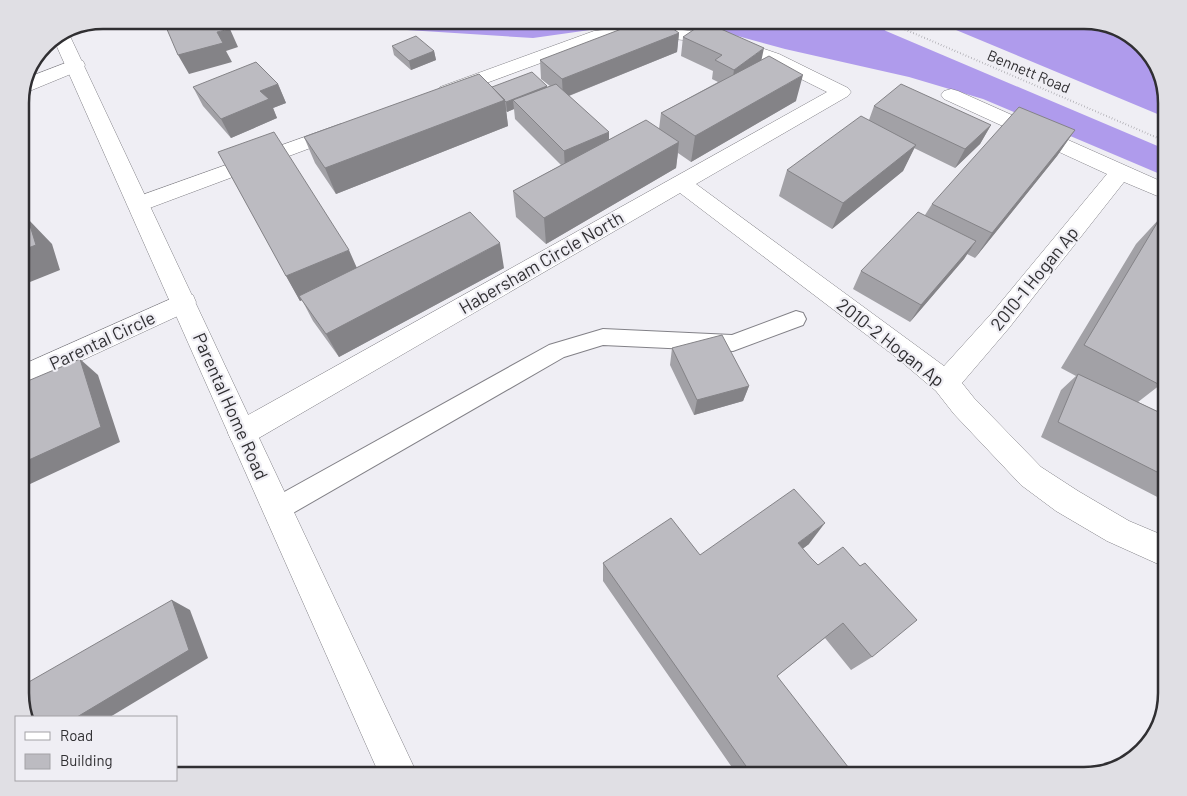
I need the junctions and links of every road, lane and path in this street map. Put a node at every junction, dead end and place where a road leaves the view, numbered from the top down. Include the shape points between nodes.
1 (904, 29) edge
2 (64, 40) edge
3 (76, 65) junction
4 (31, 84) edge
5 (951, 95) dead end
6 (430, 97) edge
7 (354, 125) edge
8 (1158, 138) edge
9 (1120, 172) junction
10 (682, 184) junction
11 (1158, 189) edge
12 (139, 204) junction
13 (184, 302) junction
14 (796, 319) dead end
15 (29, 374) edge
16 (946, 383) junction
17 (242, 433) junction
18 (277, 509) junction
19 (1158, 549) edge
20 (395, 767) edge

1 - 8 path, Bennett Road
2 - 3 street, Parental Home Road
3 - 4 street
3 - 12 street, Parental Home Road
5 - 9 street
6 - 10 street, Habersham Circle North via 600,35 645,31 714,38 774,58 841,92
7 - 12 street
9 - 11 street
9 - 16 street, 2010-1 Hogan Ap
10 - 16 street, 2010-2 Hogan Ap
10 - 17 street, Habersham Circle North
12 - 13 street, Parental Home Road
13 - 15 street, Parental Circle
13 - 17 street, Parental Home Road
14 - 18 lane via 733,343 604,338 557,350
16 - 19 street, 2010-2 Hogan Ap via 1031,476 1118,531
17 - 18 street, Parental Home Road
18 - 20 street, Parental Home Road

